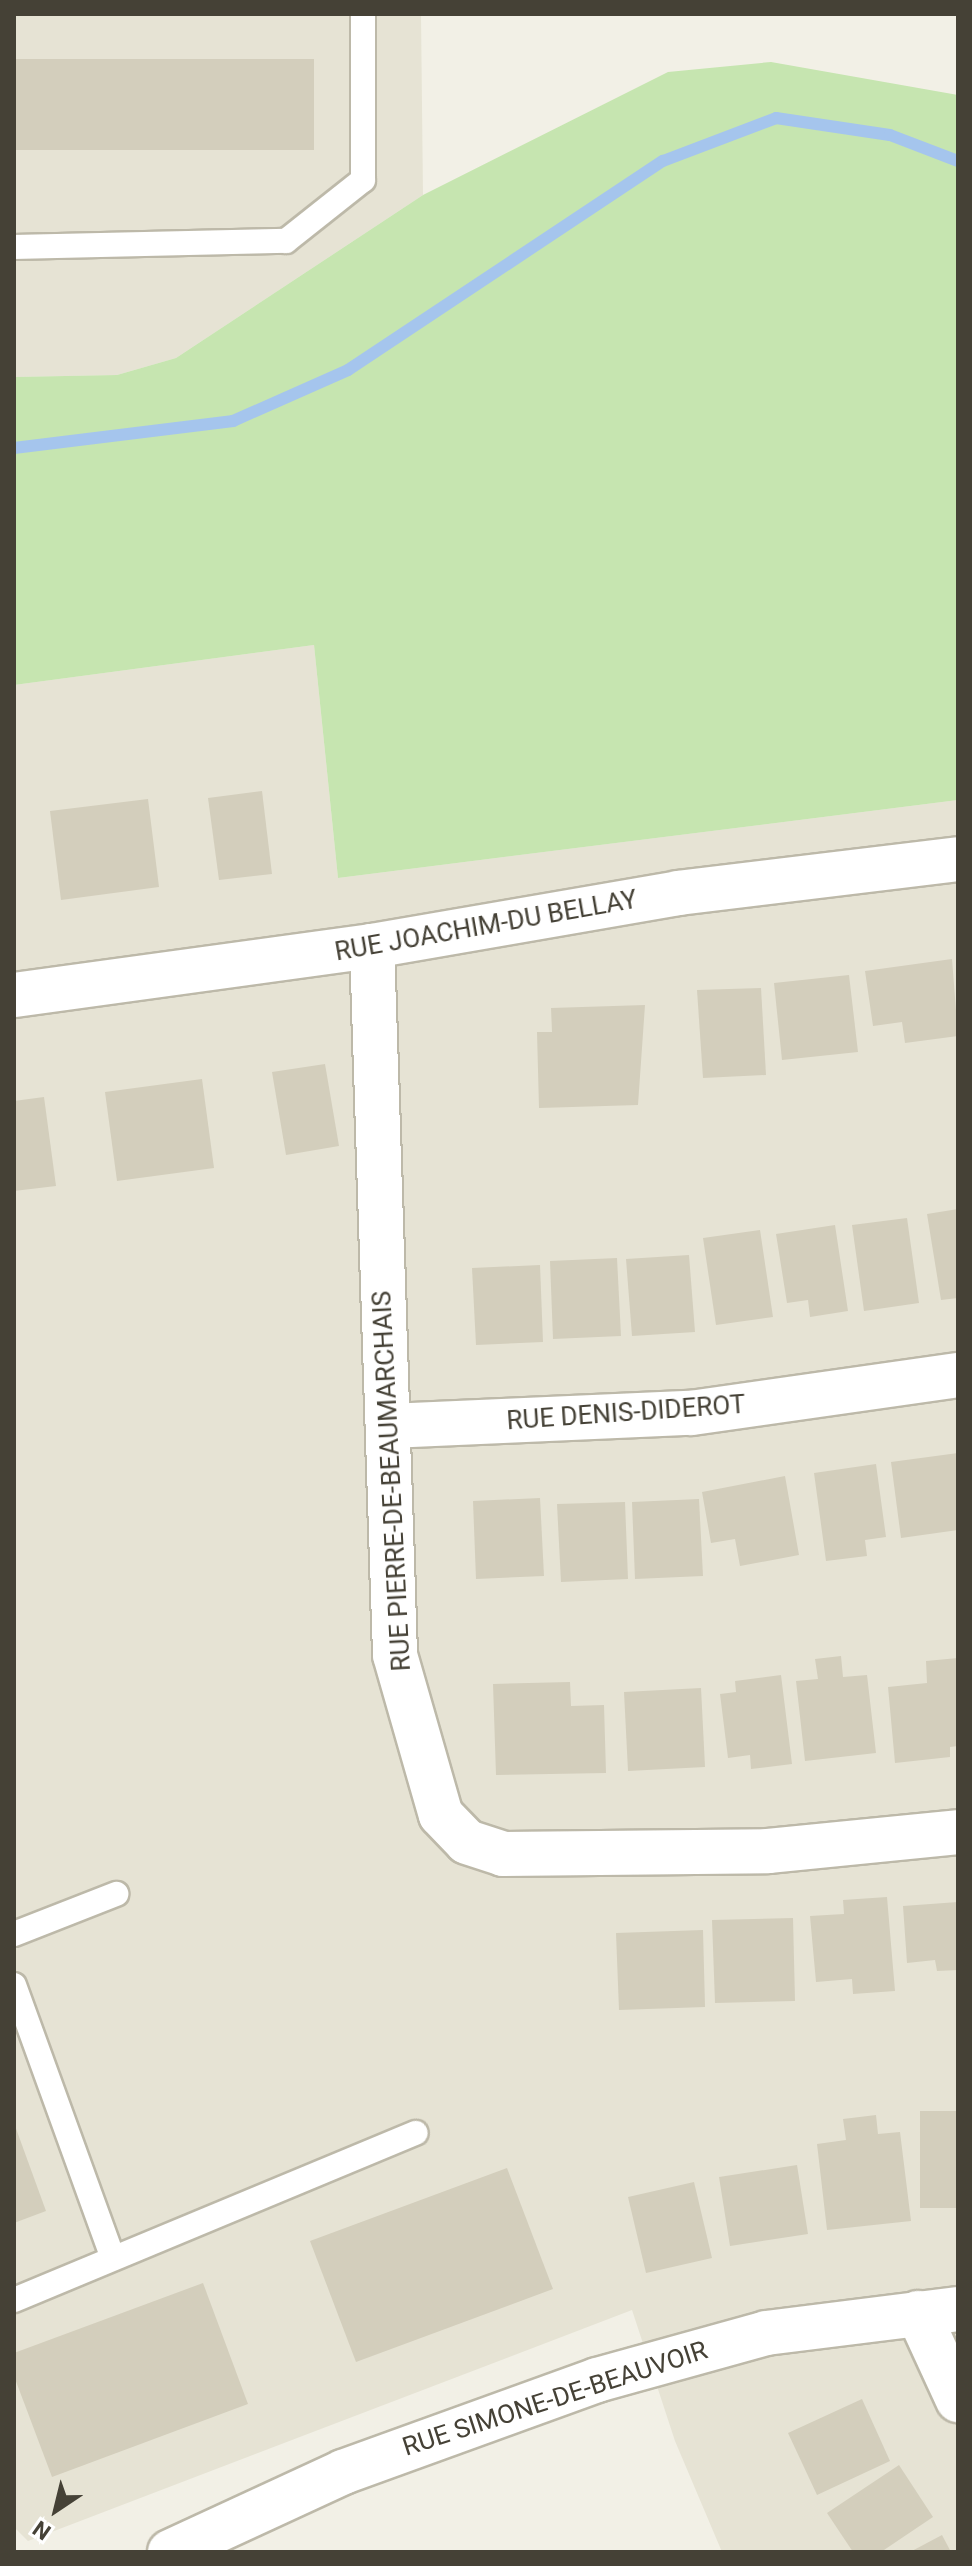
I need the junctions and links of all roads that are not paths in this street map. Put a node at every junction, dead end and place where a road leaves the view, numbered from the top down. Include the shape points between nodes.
1 (363, 14) edge
2 (14, 247) edge
3 (958, 859) edge
4 (372, 946) junction
5 (14, 995) edge
6 (958, 1375) edge
7 (388, 1426) junction
8 (958, 1832) edge
9 (116, 1894) dead end
10 (14, 1934) edge
11 (14, 1985) edge
12 (416, 2133) dead end
13 (112, 2255) junction
14 (14, 2300) edge
15 (938, 2311) edge
16 (958, 2400) edge
17 (170, 2552) edge

1 - 2 lane via 363,180 286,241
3 - 4 street, RUE JOACHIM-DU BELLAY via 678,893
4 - 5 street, RUE JOACHIM-DU BELLAY
4 - 7 street, RUE PIERRE-DE-BEAUMARCHAIS
6 - 7 street, RUE DENIS-DIDEROT via 691,1413
7 - 8 street, RUE PIERRE-DE-BEAUMARCHAIS via 395,1655 441,1815 467,1842 503,1854 737,1851
9 - 10 lane
11 - 13 lane
12 - 13 lane
13 - 14 lane
15 - 16 street
15 - 17 street, RUE SIMONE-DE-BEAUVOIR via 766,2333 597,2380 343,2472

